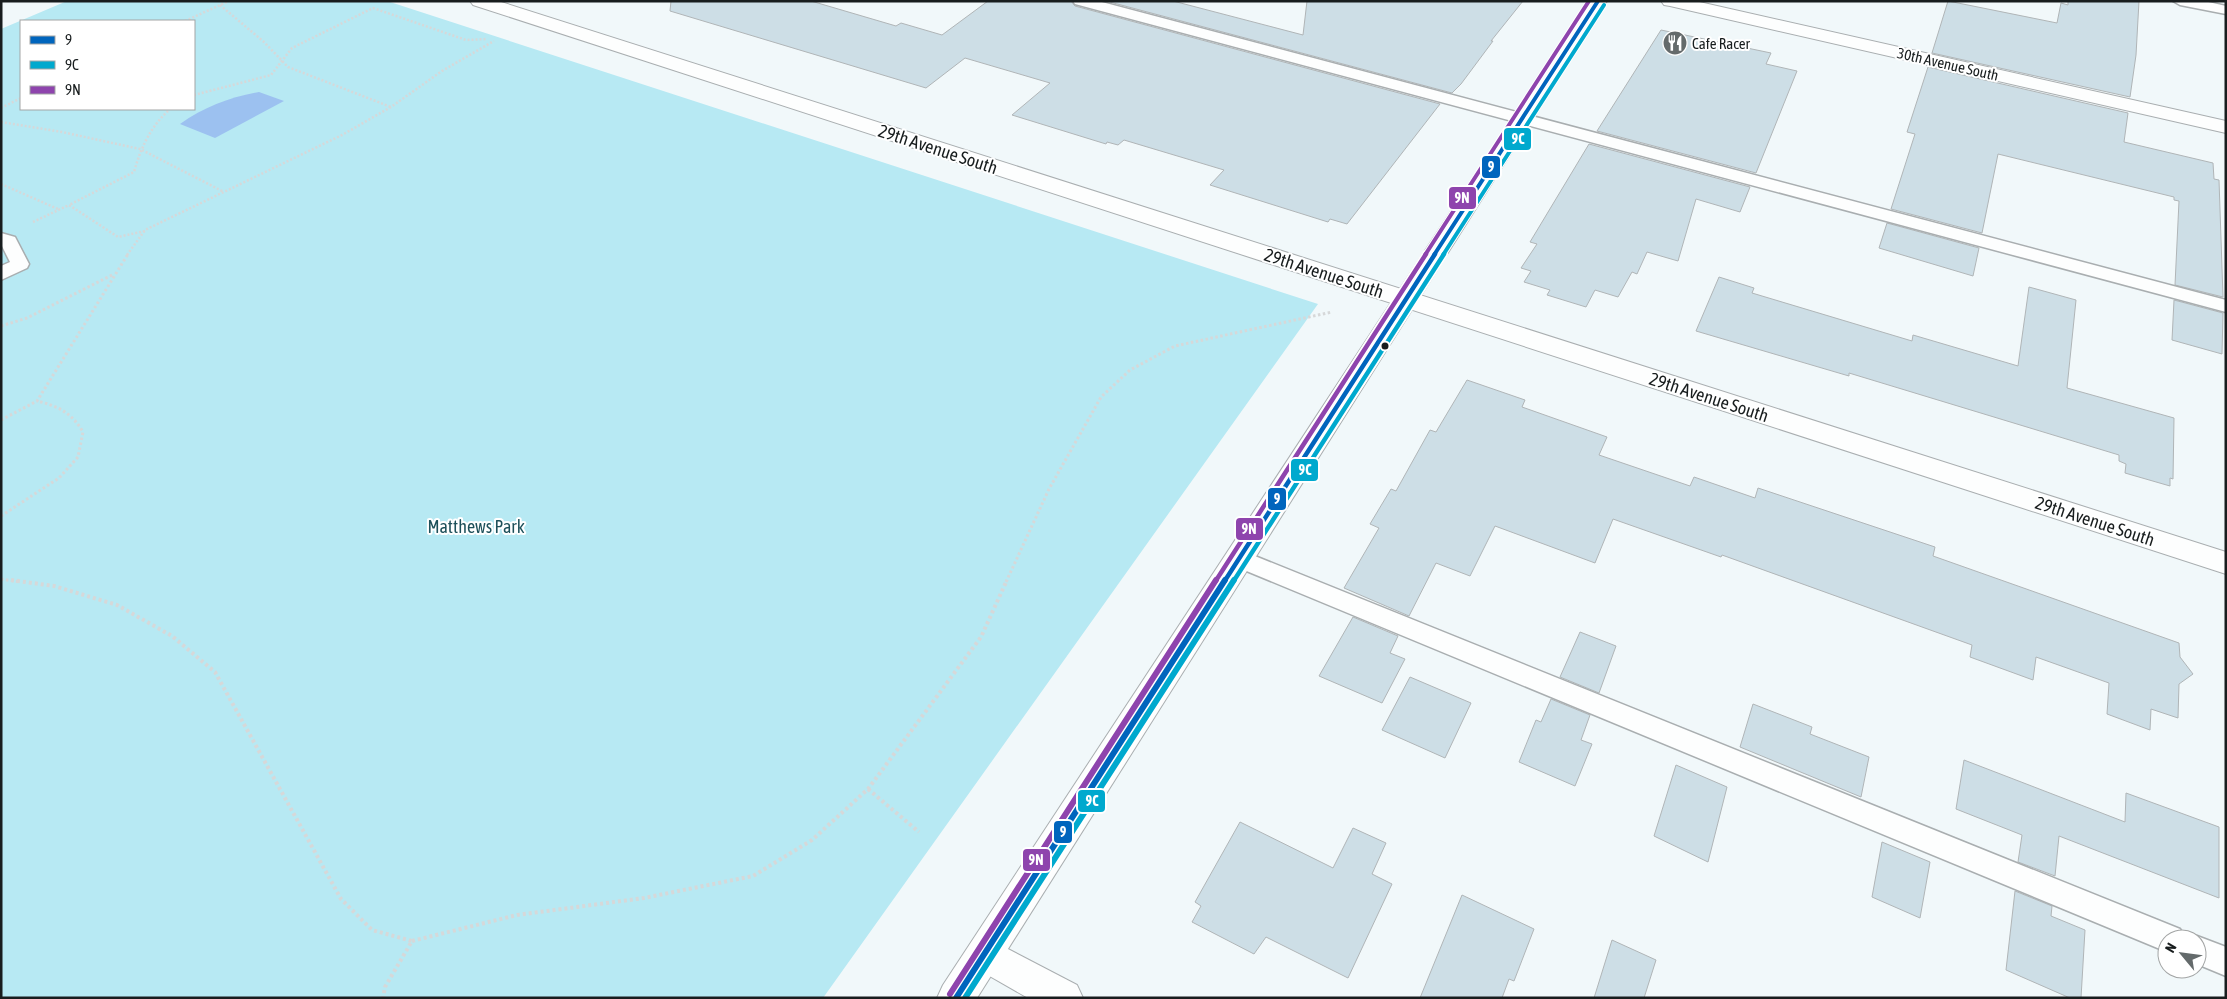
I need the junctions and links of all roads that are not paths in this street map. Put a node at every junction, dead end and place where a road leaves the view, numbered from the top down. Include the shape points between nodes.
1 (479, 1) edge
2 (1080, 1) edge
3 (1598, 1) edge
4 (1670, 1) edge
5 (2180, 1) edge
6 (512, 5) edge
7 (2226, 10) edge
8 (1524, 118) junction
9 (2226, 127) edge
10 (1, 238) edge
11 (1, 274) edge
12 (1407, 300) junction
13 (2226, 306) edge
14 (1240, 559) junction
15 (2226, 563) edge
16 (2157, 934) edge
17 (985, 954) junction
18 (2207, 954) edge
19 (2226, 962) edge
20 (956, 998) edge
21 (1064, 998) edge

1 - 6 street, 29th Avenue South
2 - 8 lane
3 - 8 street
4 - 9 street, 30th Avenue South
5 - 7 lane
6 - 12 street, 29th Avenue South
8 - 12 street
8 - 13 lane
10 - 11 lane via 9,241 20,264
12 - 14 street
12 - 15 street, 29th Avenue South
14 - 16 lane
14 - 17 street
17 - 20 street
17 - 21 street
18 - 19 lane

